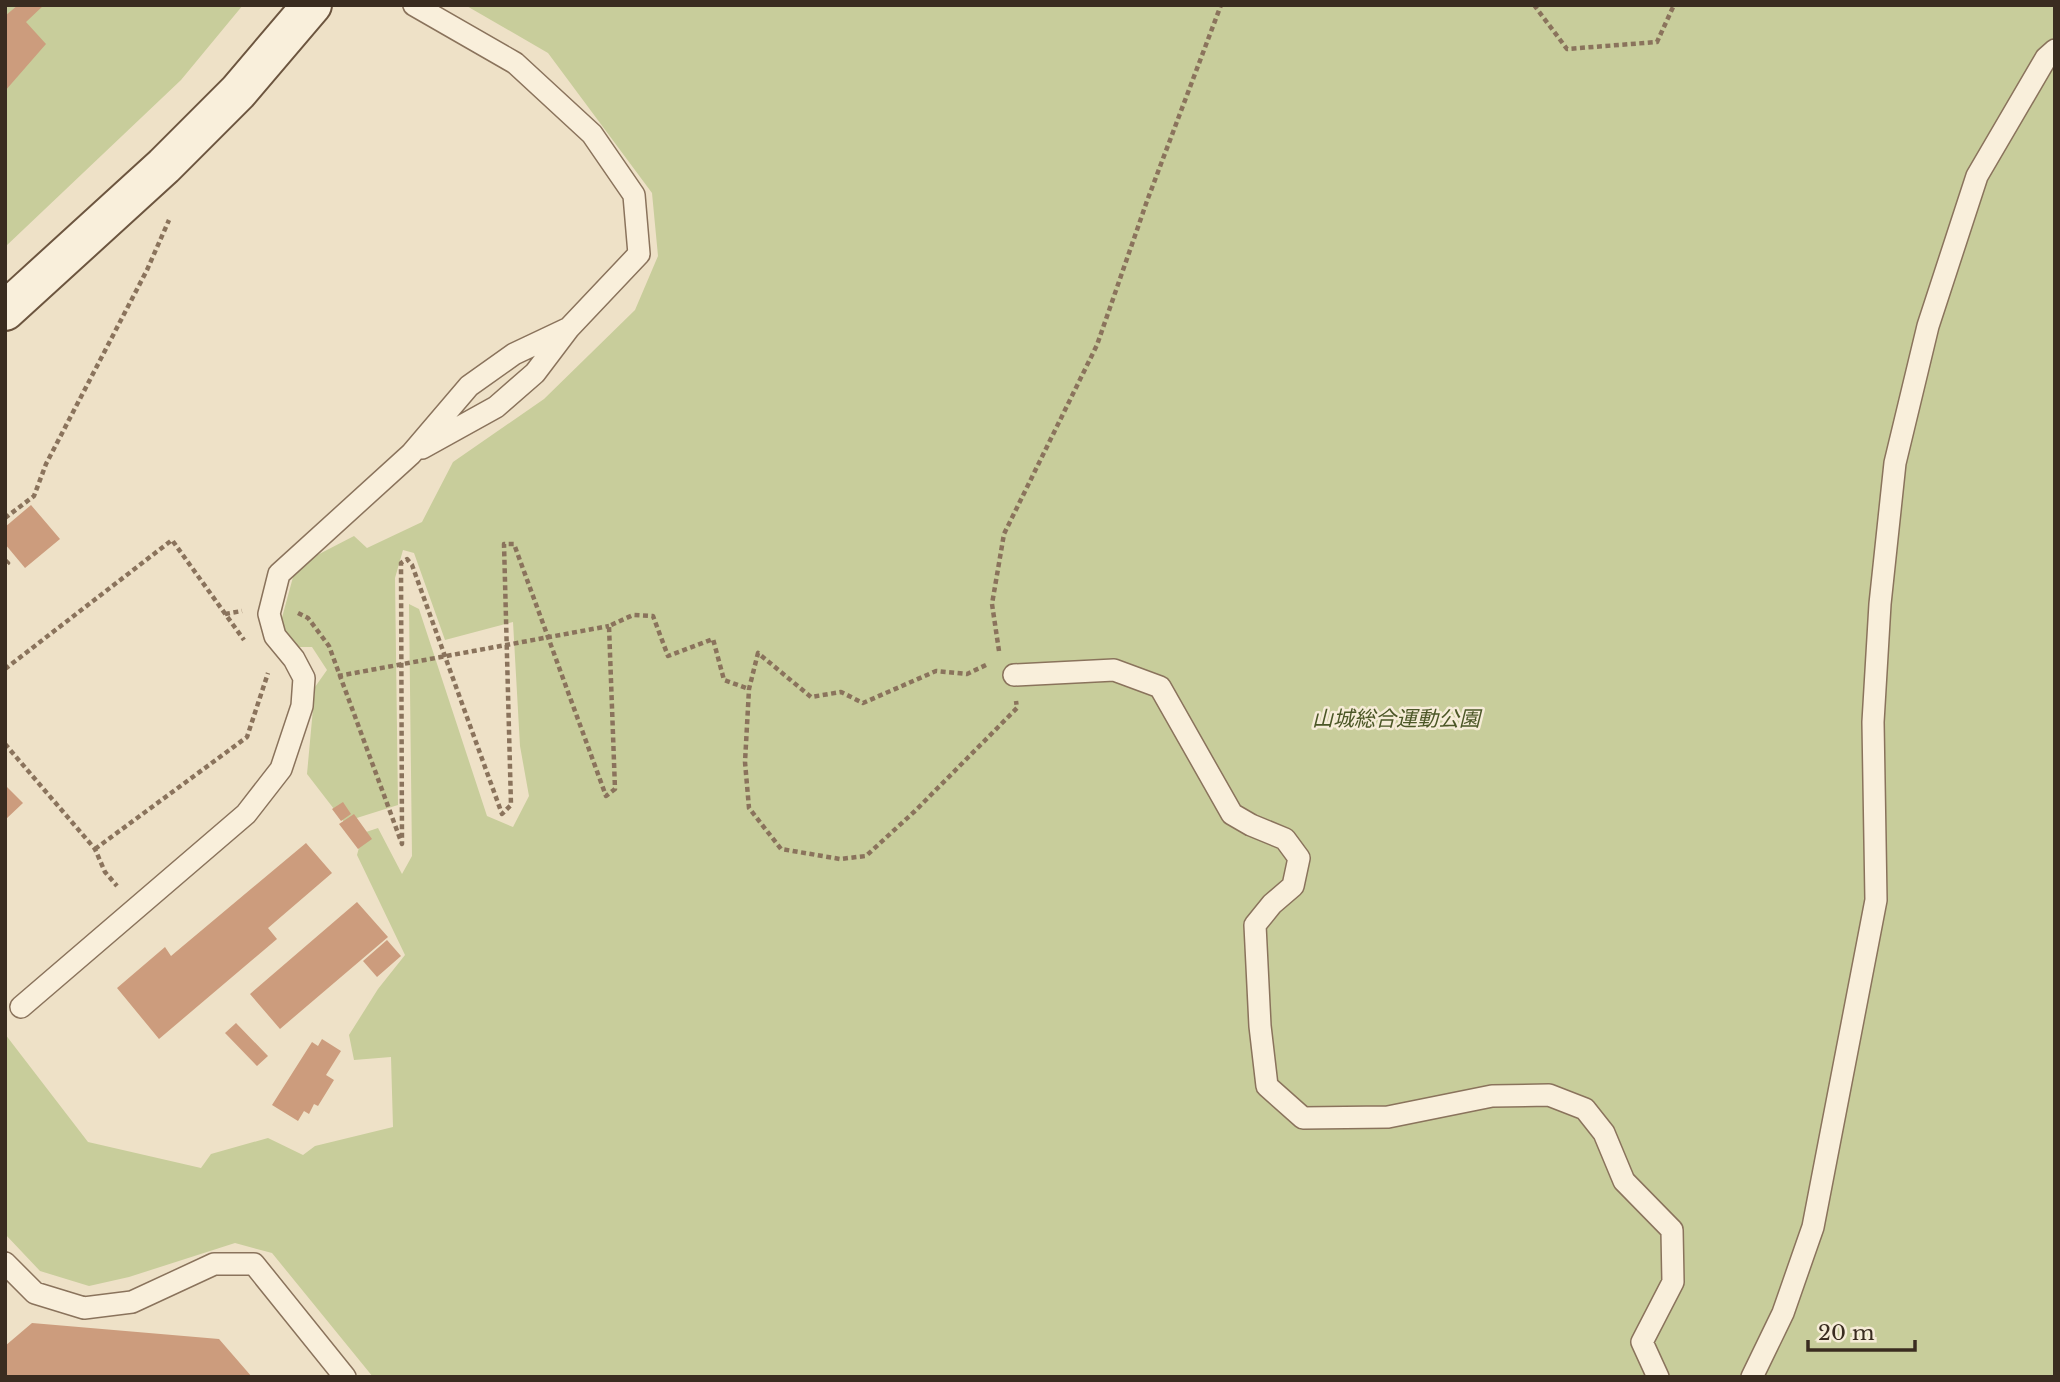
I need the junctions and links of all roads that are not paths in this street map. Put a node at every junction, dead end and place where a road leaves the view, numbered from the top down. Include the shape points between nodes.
1 (312, 5) edge
2 (414, 5) edge
3 (2055, 50) edge
4 (5, 311) edge
5 (569, 328) junction
6 (411, 454) junction
7 (1008, 666) road end
8 (21, 1007) dead end
9 (5, 1263) edge
10 (345, 1377) edge
11 (1658, 1377) edge
12 (1752, 1377) edge

1 - 4 street via 238,92 164,166
2 - 5 lane via 514,63 592,134 634,195 639,254
3 - 12 lane via 1977,176 1928,326 1895,463 1873,722 1876,900 1813,1227 1783,1313
5 - 6 lane via 535,373 496,407
5 - 6 lane via 514,354 469,386
6 - 8 lane via 279,573 269,614 275,636 304,678 302,706 281,769 246,814
7 - 11 lane via 1114,670 1160,687 1232,814 1286,839 1299,858 1293,886 1255,925 1267,1086 1303,1118 1388,1117 1492,1096 1549,1095 1585,1109 1605,1133 1624,1181 1672,1230 1673,1282 1642,1342
9 - 10 lane via 34,1293 84,1308 132,1302 214,1264 254,1264

